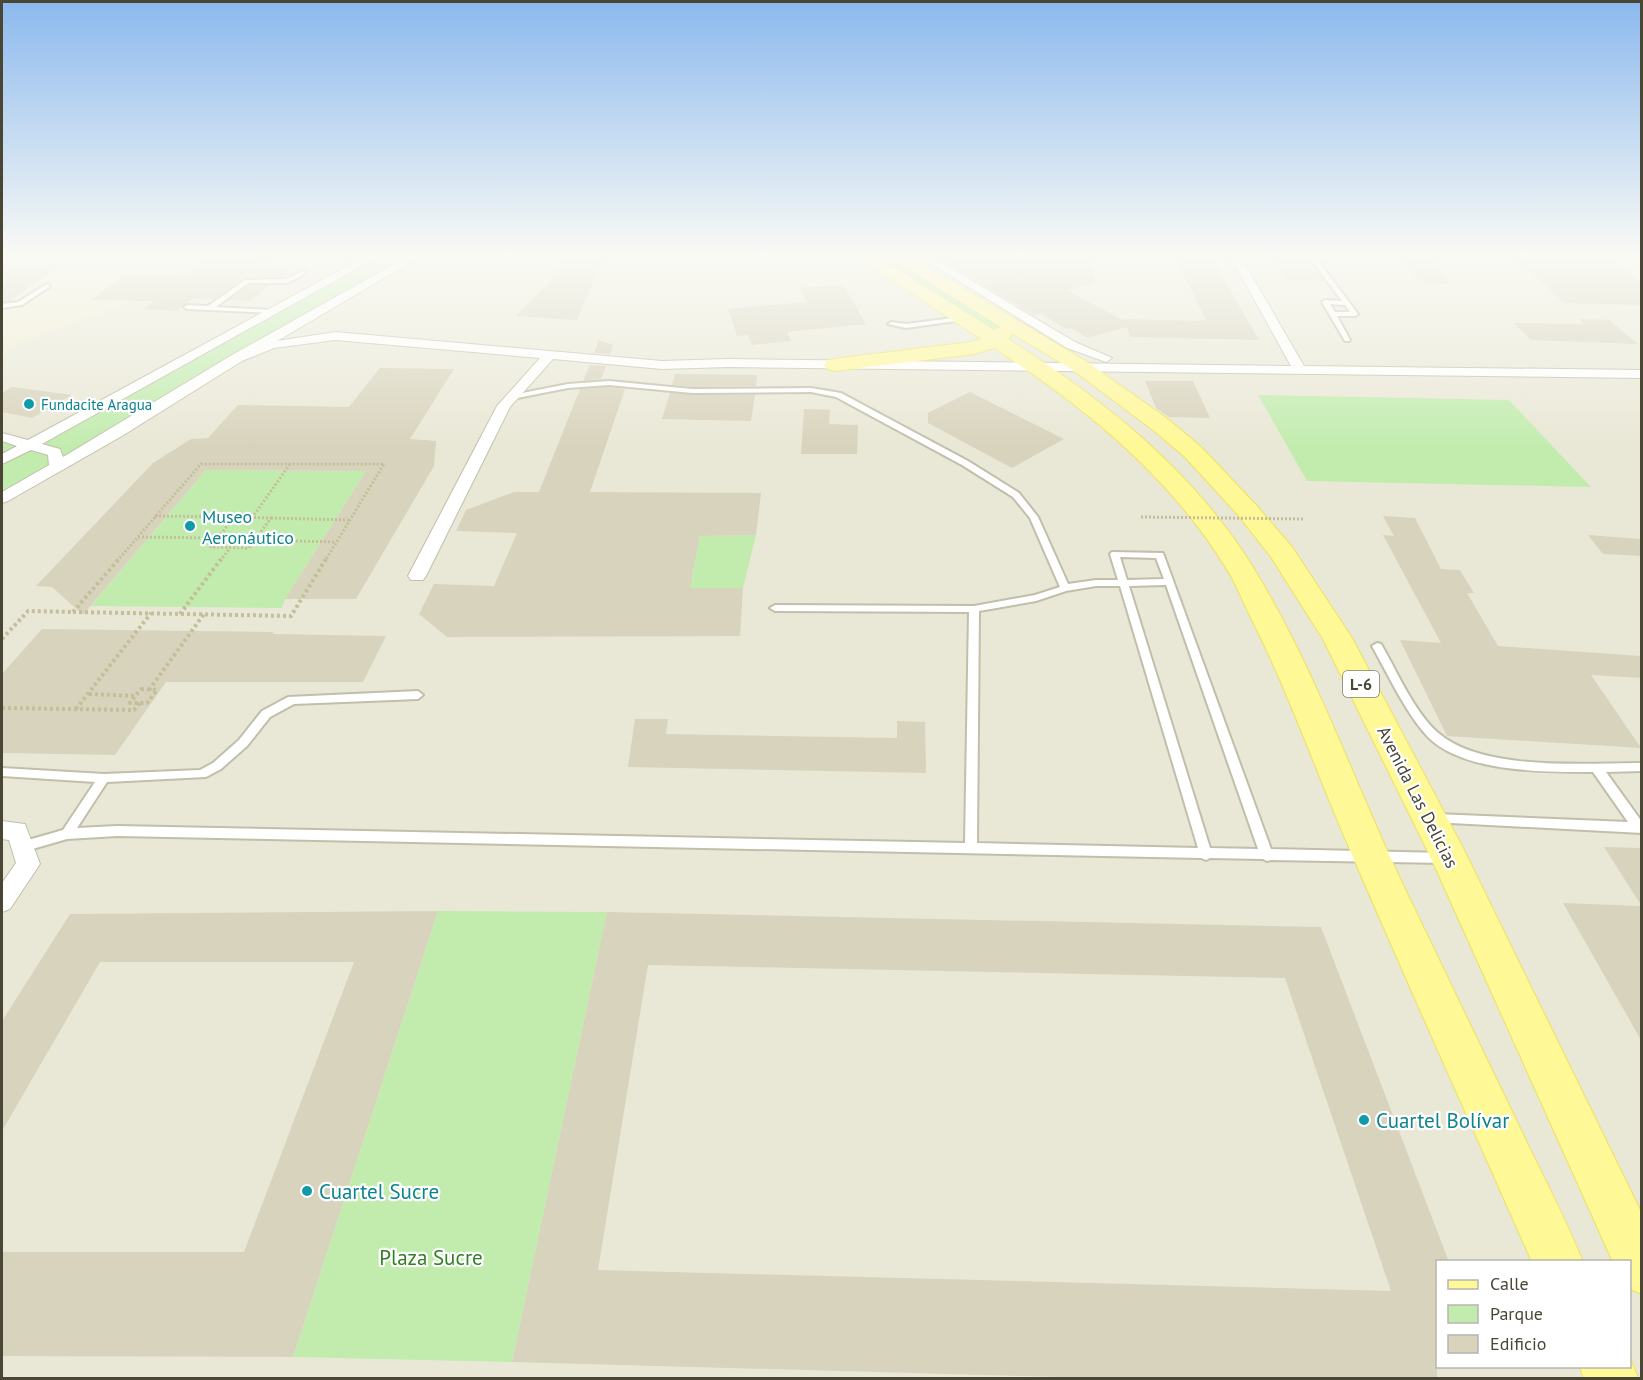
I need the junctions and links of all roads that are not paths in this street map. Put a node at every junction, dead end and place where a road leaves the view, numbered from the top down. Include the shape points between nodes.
1 (258, 318) edge
2 (307, 318) edge
3 (982, 318) edge
4 (1027, 318) edge
5 (1270, 318) edge
6 (1335, 318) edge
7 (961, 319) joint
8 (891, 324) dead end
9 (997, 329) junction
10 (1347, 340) dead end
11 (549, 356) junction
12 (237, 358) junction
13 (1063, 362) junction
14 (1641, 362) edge
15 (834, 365) junction
16 (1297, 366) junction
17 (1641, 374) edge
18 (512, 397) junction
19 (74, 420) junction
20 (117, 433) junction
21 (2, 437) edge
22 (30, 444) junction
23 (2, 460) edge
24 (56, 465) junction
25 (2, 498) edge
26 (417, 576) dead end
27 (1124, 582) junction
28 (1170, 582) junction
29 (1065, 588) junction
30 (775, 608) dead end
31 (974, 609) junction
32 (1377, 646) dead end
33 (418, 695) dead end
34 (1596, 767) junction
35 (1641, 767) edge
36 (2, 772) edge
37 (104, 778) junction
38 (1429, 818) junction
39 (1640, 828) edge
40 (2, 830) edge
41 (67, 834) junction
42 (22, 847) junction
43 (971, 849) junction
44 (1206, 855) junction
45 (1267, 856) junction
46 (1371, 857) junction
47 (1450, 859) junction
48 (2, 902) edge
49 (1557, 1260) edge
50 (1641, 1269) edge

1 - 19 street
2 - 12 street
3 - 9 main road, Avenida Las Delicias / L-6
4 - 13 street via 1071,345
5 - 16 street
6 - 10 lane
7 - 8 lane via 906,327
7 - 9 main road, Avenida Las Delicias / L-6
9 - 13 main road, Avenida Las Delicias / L-6
9 - 15 main road via 974,348
11 - 12 street via 335,336 273,345
11 - 15 street via 662,365
11 - 18 street
12 - 20 street
13 - 15 street
13 - 16 street
13 - 16 street
13 - 38 main road, Avenida Las Delicias / L-6 via 1161,425 1193,452 1282,553 1337,638
13 - 46 main road, Avenida Las Delicias / L-6 via 1106,417 1141,448 1205,520 1241,570 1290,665
14 - 16 street
16 - 17 street
18 - 26 street
18 - 29 lane via 609,383 692,391 811,390 838,395 1016,495 1034,517
19 - 20 street via 71,429 78,437
19 - 22 street
20 - 24 street
21 - 22 street
22 - 23 street
22 - 24 street via 55,452
24 - 25 street
27 - 28 lane
27 - 28 lane via 1115,554 1160,555
27 - 29 lane
27 - 44 lane
28 - 45 lane
29 - 31 lane via 1036,598
30 - 31 lane
31 - 43 lane
32 - 34 lane via 1427,726 1451,748 1497,762
33 - 37 lane via 292,700 266,714 243,743 202,774
34 - 35 lane
34 - 39 lane
36 - 37 lane
37 - 41 lane
38 - 39 lane
38 - 47 main road, Avenida Las Delicias / L-6
40 - 42 street via 17,831
41 - 42 lane
41 - 43 lane via 117,831
42 - 48 street via 28,864
43 - 44 lane
44 - 45 lane
45 - 46 lane
46 - 47 lane
46 - 49 main road, Avenida Las Delicias / L-6
47 - 50 main road, Avenida Las Delicias / L-6

